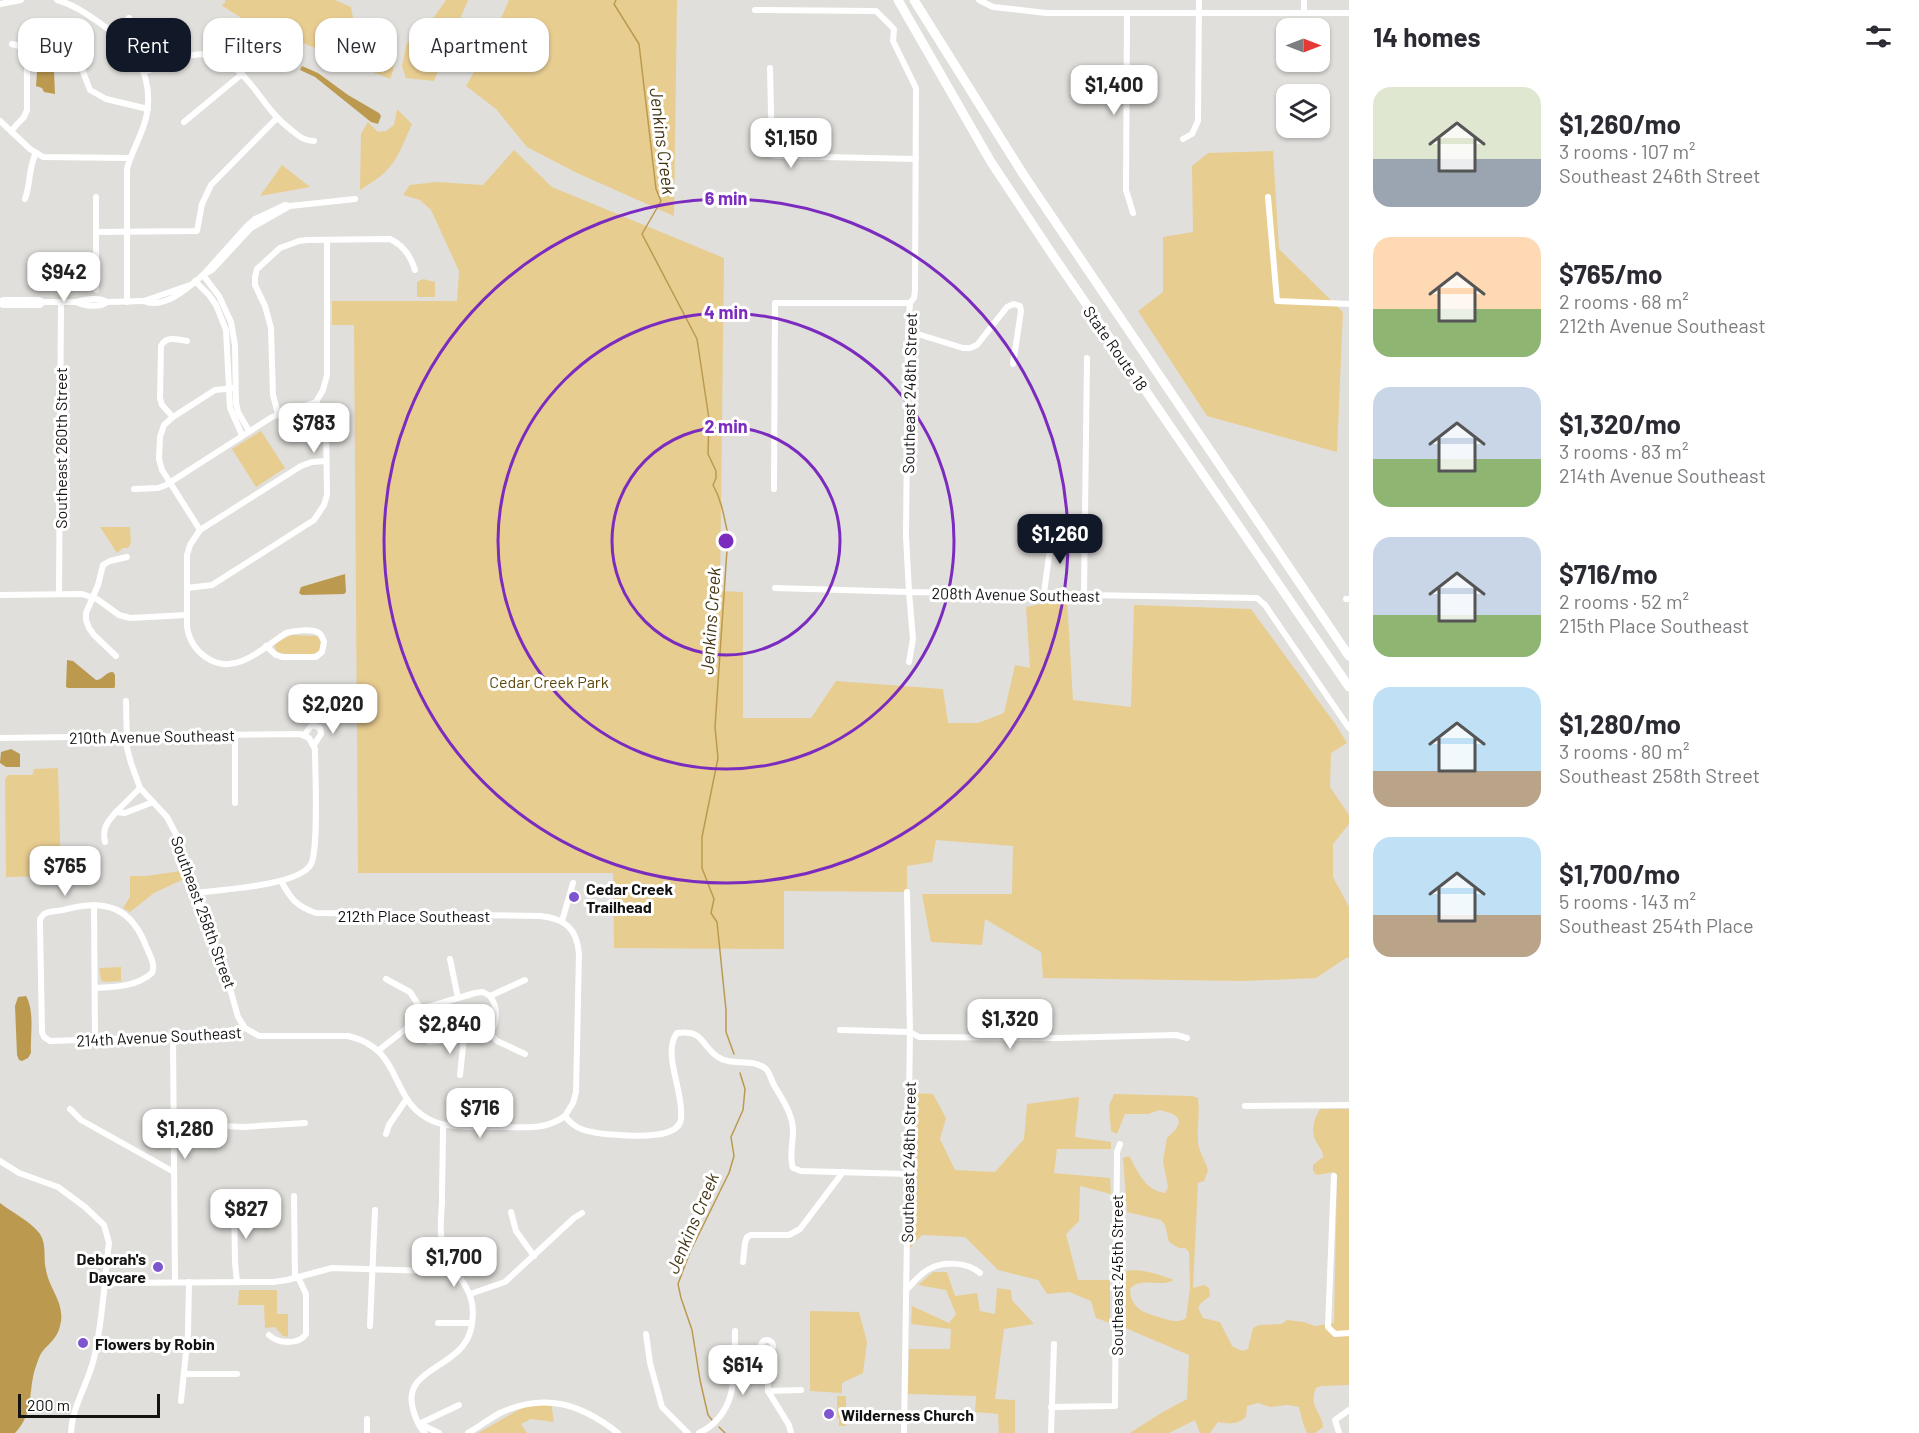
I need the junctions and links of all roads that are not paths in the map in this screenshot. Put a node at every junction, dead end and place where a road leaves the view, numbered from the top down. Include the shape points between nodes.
1 (21, 0) edge
2 (57, 0) edge
3 (898, 0) edge
4 (914, 0) edge
5 (979, 0) edge
6 (1199, 0) edge
7 (1304, 0) edge
8 (0, 4) edge
9 (755, 10) dead end
10 (1304, 12) junction
11 (1349, 13) edge
12 (1127, 14) junction
13 (1199, 14) junction
14 (106, 27) edge
15 (12, 45) dead end
16 (191, 55) edge
17 (770, 68) dead end
18 (83, 72) edge
19 (144, 72) edge
20 (242, 74) junction
21 (148, 109) junction
22 (276, 118) junction
23 (0, 121) edge
24 (184, 122) dead end
25 (11, 131) junction
26 (1183, 139) dead end
27 (314, 141) dead end
28 (36, 153) junction
29 (130, 158) junction
30 (916, 159) junction
31 (96, 197) dead end
32 (1268, 197) dead end
33 (25, 199) dead end
34 (355, 199) dead end
35 (1133, 213) dead end
36 (96, 232) junction
37 (128, 232) junction
38 (327, 240) junction
39 (96, 257) junction
40 (62, 258) dead end
41 (415, 270) dead end
42 (203, 275) junction
43 (193, 283) junction
44 (96, 290) dead end
45 (0, 302) edge
46 (61, 302) junction
47 (127, 302) junction
48 (910, 303) junction
49 (1349, 304) edge
50 (908, 331) junction
51 (187, 341) dead end
52 (1087, 358) dead end
53 (1013, 364) dead end
54 (232, 387) junction
55 (316, 402) junction
56 (278, 414) junction
57 (172, 417) junction
58 (249, 431) junction
59 (242, 435) junction
60 (326, 461) junction
61 (169, 483) junction
62 (134, 489) dead end
63 (774, 489) dead end
64 (200, 530) junction
65 (1052, 533) dead end
66 (127, 557) dead end
67 (188, 588) junction
68 (775, 588) dead end
69 (909, 592) junction
70 (59, 594) junction
71 (1044, 594) junction
72 (1084, 594) junction
73 (0, 595) edge
74 (92, 597) junction
75 (187, 615) junction
76 (266, 646) junction
77 (116, 656) dead end
78 (1349, 656) edge
79 (909, 662) dead end
80 (1349, 687) edge
81 (126, 701) dead end
82 (1349, 728) edge
83 (235, 735) junction
84 (307, 736) junction
85 (127, 737) junction
86 (0, 738) edge
87 (314, 745) junction
88 (140, 788) junction
89 (153, 802) junction
90 (236, 803) dead end
91 (116, 812) junction
92 (105, 842) dead end
93 (281, 881) junction
94 (573, 883) dead end
95 (907, 892) dead end
96 (194, 893) junction
97 (94, 905) junction
98 (562, 921) junction
99 (450, 959) dead end
100 (386, 979) dead end
101 (525, 980) dead end
102 (95, 988) junction
103 (490, 996) junction
104 (458, 998) junction
105 (421, 1009) junction
106 (412, 1024) junction
107 (244, 1028) junction
108 (840, 1030) dead end
109 (910, 1032) junction
110 (490, 1034) junction
111 (173, 1038) junction
112 (464, 1038) junction
113 (1186, 1038) dead end
114 (95, 1039) junction
115 (379, 1050) junction
116 (525, 1054) dead end
117 (460, 1075) dead end
118 (406, 1100) junction
119 (1349, 1105) edge
120 (1245, 1106) dead end
121 (70, 1109) dead end
122 (565, 1116) junction
123 (173, 1123) junction
124 (305, 1123) dead end
125 (443, 1125) junction
126 (386, 1134) dead end
127 (1120, 1144) dead end
128 (0, 1161) edge
129 (174, 1172) junction
130 (843, 1172) junction
131 (907, 1174) junction
132 (1334, 1176) dead end
133 (234, 1196) dead end
134 (294, 1196) dead end
135 (375, 1210) dead end
136 (511, 1212) dead end
137 (582, 1213) dead end
138 (534, 1256) junction
139 (451, 1262) junction
140 (743, 1262) dead end
141 (372, 1269) junction
142 (980, 1273) dead end
143 (296, 1277) junction
144 (175, 1282) junction
145 (189, 1282) junction
146 (237, 1282) junction
147 (104, 1283) junction
148 (907, 1290) junction
149 (470, 1294) junction
150 (438, 1323) dead end
151 (472, 1323) junction
152 (370, 1326) dead end
153 (735, 1331) dead end
154 (646, 1334) dead end
155 (1349, 1334) edge
156 (269, 1335) dead end
157 (1054, 1344) dead end
158 (767, 1353) dead end
159 (185, 1374) junction
160 (237, 1374) dead end
161 (801, 1390) dead end
162 (768, 1391) junction
163 (180, 1401) dead end
164 (459, 1405) dead end
165 (1051, 1407) junction
166 (1349, 1410) edge
167 (367, 1419) dead end
168 (419, 1424) junction
169 (471, 1432) edge
170 (70, 1433) edge
171 (367, 1433) edge
172 (425, 1433) edge
173 (440, 1433) edge
174 (446, 1433) edge
175 (618, 1433) edge
176 (688, 1433) edge
177 (699, 1433) edge
178 (791, 1433) edge
179 (904, 1433) edge
180 (1051, 1433) edge
181 (1339, 1433) edge

1 - 8 street
2 - 14 street
3 - 80 highway, State Route 18 via 1004,182
4 - 78 highway, State Route 18 via 1023,174
5 - 12 street via 993,7 1046,13
6 - 13 street
7 - 10 street
9 - 30 street, Southeast 248th Street via 876,11 894,29 893,41 916,88
10 - 11 street
10 - 13 street
12 - 13 street
12 - 35 street via 1126,190
13 - 26 street via 1198,121 1192,134
15 - 25 street via 23,47 27,54 28,106
16 - 20 street via 221,58
17 - 30 street via 772,154
18 - 21 street via 90,90 106,99
19 - 21 street
20 - 22 street
20 - 24 street
21 - 29 street
22 - 27 street via 303,140
22 - 37 street via 211,185 202,204 197,231
23 - 25 street
25 - 28 street
28 - 29 street via 51,157
28 - 33 street
29 - 37 street
30 - 48 street, Southeast 248th Street via 915,290
31 - 36 street
32 - 49 street via 1277,301
34 - 42 street via 276,208 247,226
36 - 37 street
36 - 39 street
37 - 47 street
38 - 41 street via 396,242 411,258
38 - 55 street via 327,375
38 - 56 street via 307,240 280,248 257,269 255,277 271,328 273,395
39 - 40 street
39 - 44 street
42 - 43 street
42 - 54 street via 231,322 235,345
43 - 47 street via 144,301
43 - 54 street via 209,295 224,324
45 - 46 street
46 - 47 street
46 - 70 street, Southeast 260th Street
48 - 50 street, Southeast 248th Street
48 - 63 street via 775,303
50 - 53 street via 970,348 1014,304 1022,311
50 - 69 street, Southeast 248th Street
51 - 57 street via 167,340 160,346 160,398
52 - 72 street
54 - 57 street via 215,390
54 - 58 street via 238,412
54 - 59 street via 232,416
55 - 56 street
55 - 60 street via 325,417
56 - 58 street
57 - 61 street via 160,437 160,465
58 - 59 street
59 - 61 street
60 - 64 street via 301,466
60 - 67 street via 327,495 314,520 212,585
61 - 62 street via 158,488
61 - 64 street
64 - 67 street via 190,545
65 - 71 street
66 - 74 street via 103,565
67 - 75 street
68 - 69 street, 208th Avenue Southeast
69 - 71 street, 208th Avenue Southeast
69 - 79 street, Southeast 248th Street via 914,639
70 - 73 street
70 - 74 street
71 - 72 street, 208th Avenue Southeast
72 - 82 street, 208th Avenue Southeast via 1257,598
74 - 75 street via 130,618
74 - 77 street via 86,613 89,628
75 - 76 street via 193,646 211,661 232,664
76 - 76 street via 291,631 315,632 324,642 316,657 282,657
81 - 85 street, Southeast 258th Street
83 - 84 street, 210th Avenue Southeast
83 - 85 street, 210th Avenue Southeast
83 - 90 street
84 - 87 street
84 - 87 street via 310,727 318,726 321,734
85 - 86 street, 210th Avenue Southeast
85 - 88 street, Southeast 258th Street
87 - 93 street via 313,857 303,873
88 - 89 street, Southeast 258th Street
88 - 91 street
89 - 91 street via 125,813
89 - 96 street, Southeast 258th Street via 178,838
91 - 92 street via 106,824
93 - 96 street
93 - 98 street, 212th Place Southeast via 299,906 330,915 541,916
94 - 98 street
95 - 109 street, Southeast 248th Street
96 - 107 street, Southeast 258th Street
97 - 102 street
97 - 102 street via 113,908 127,916 141,933 153,964 152,973 144,978 122,987
97 - 114 street, 214th Avenue Southeast via 44,914 40,925 44,1037 55,1042
98 - 122 street via 572,930 579,954 576,1092
99 - 104 street
100 - 105 street via 410,993
101 - 103 street
102 - 114 street
103 - 104 street via 479,992
103 - 110 street via 496,1015
104 - 105 street
105 - 106 street
106 - 112 street via 430,1042
106 - 115 street
107 - 111 street, 214th Avenue Southeast
107 - 115 street, 214th Avenue Southeast via 259,1036 348,1036
108 - 109 street
109 - 113 street via 919,1036
109 - 131 street, Southeast 248th Street
110 - 112 street
110 - 116 street
111 - 114 street, 214th Avenue Southeast
111 - 123 street
112 - 117 street
115 - 118 street
118 - 125 street
118 - 126 street
119 - 120 street
121 - 129 street via 81,1120
122 - 125 street via 539,1128
122 - 130 street via 572,1125 589,1132 633,1136 675,1130 681,1111 672,1044 677,1033 690,1033 703,1039 723,1060 768,1070 793,1128 793,1168
123 - 124 street
123 - 129 street
125 - 139 street via 441,1234
127 - 165 street, Southeast 245th Street via 1115,1406
128 - 147 street via 58,1187 100,1220 109,1243
129 - 144 street
130 - 131 street
130 - 140 street via 795,1233 747,1237
131 - 148 street, Southeast 248th Street
132 - 155 street via 1328,1328 1335,1334
133 - 146 street
134 - 143 street
135 - 141 street
136 - 138 street via 516,1231
137 - 138 street
138 - 149 street via 505,1282
139 - 141 street via 429,1271
139 - 149 street
141 - 143 street via 332,1268
141 - 152 street
142 - 148 street via 967,1265 940,1265 921,1275
143 - 146 street via 273,1282
143 - 156 street via 307,1298 304,1337 297,1341 276,1340
144 - 145 street
144 - 147 street
145 - 146 street
145 - 159 street
147 - 170 street via 94,1358
148 - 179 street, Southeast 248th Street
149 - 151 street
150 - 151 street
151 - 168 street via 461,1350 427,1372 413,1388 412,1406
153 - 177 street via 729,1401 712,1426
154 - 176 street via 662,1407
157 - 165 street
158 - 162 street
159 - 160 street
159 - 163 street
161 - 162 street
162 - 178 street
164 - 168 street
165 - 180 street
166 - 181 street via 1335,1420
167 - 171 street
168 - 172 street
168 - 173 street
169 - 175 street via 516,1407 549,1402 585,1411
173 - 174 street

